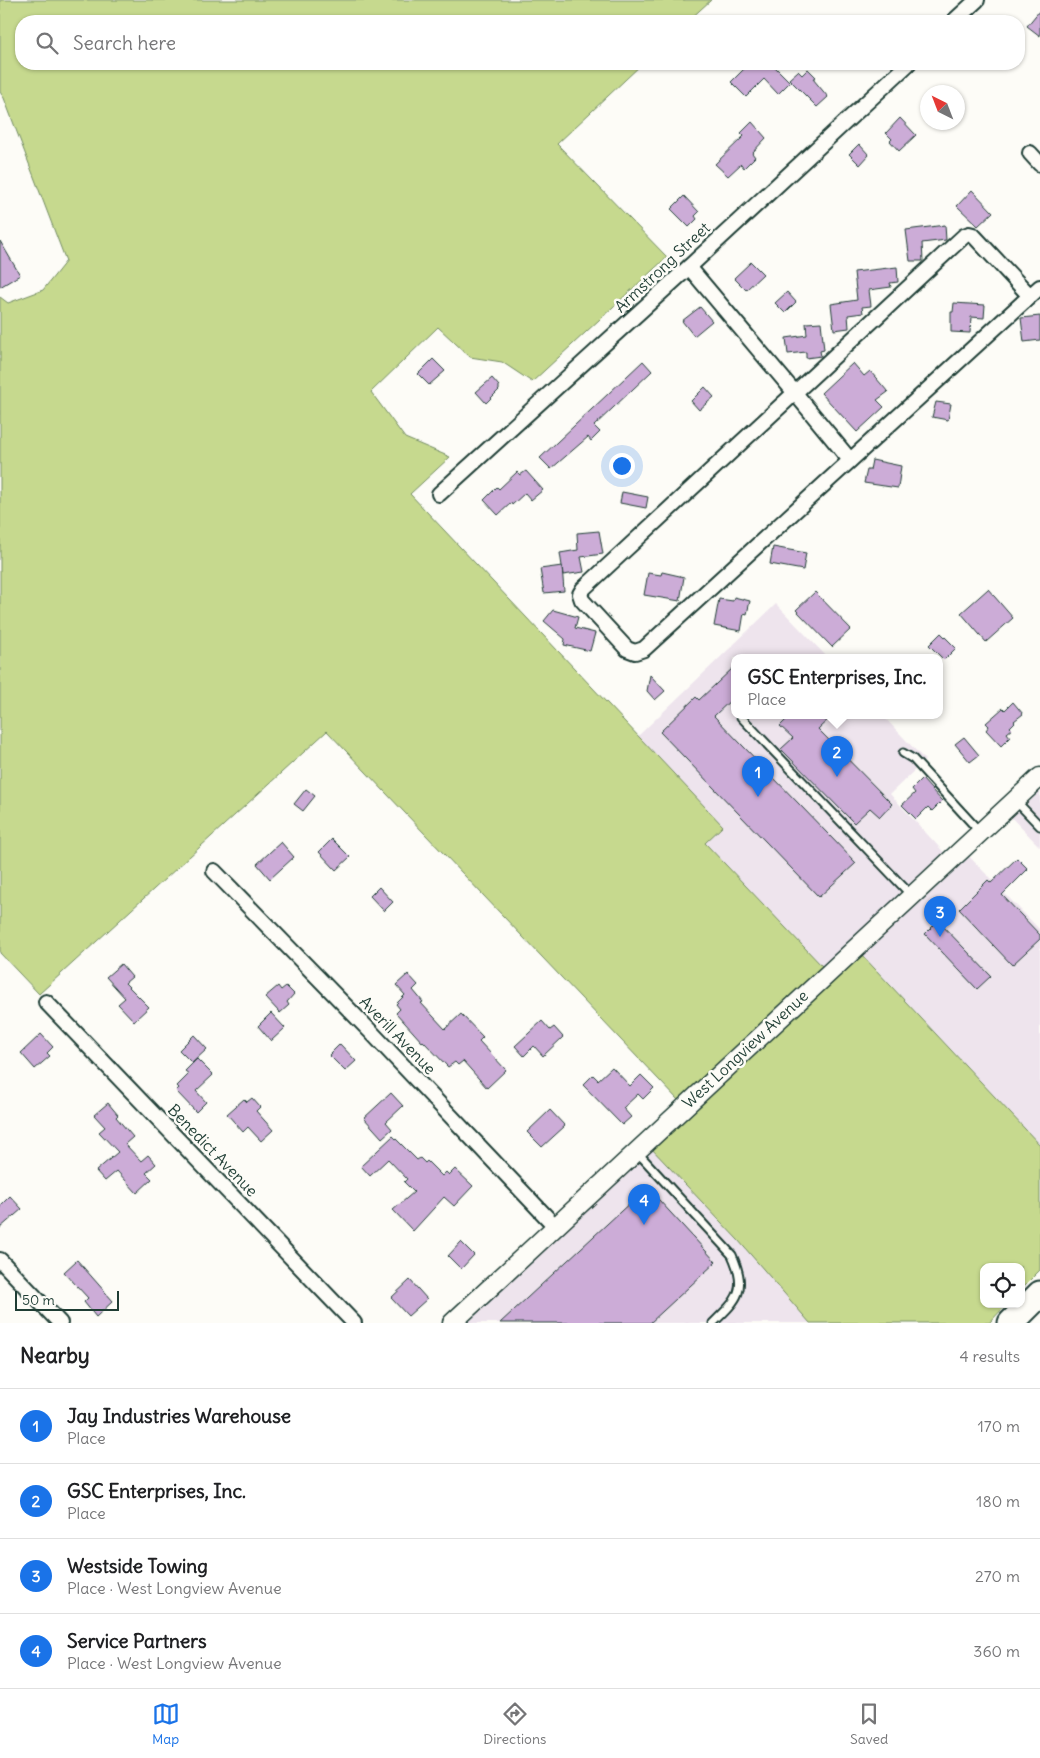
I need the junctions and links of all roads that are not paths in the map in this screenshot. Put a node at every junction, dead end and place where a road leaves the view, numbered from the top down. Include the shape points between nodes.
1 (977, 0) edge
2 (961, 15) edge
3 (902, 70) edge
4 (1030, 153) dead end
5 (1040, 164) edge
6 (689, 267) junction
7 (1035, 292) edge
8 (795, 393) junction
9 (850, 460) junction
10 (439, 494) dead end
11 (743, 719) edge
12 (904, 753) dead end
13 (1040, 777) edge
14 (1015, 800) junction
15 (1040, 826) edge
16 (981, 832) junction
17 (214, 871) dead end
18 (912, 895) junction
19 (46, 1002) dead end
20 (636, 1150) junction
21 (555, 1226) junction
22 (0, 1260) edge
23 (1040, 1294) edge
24 (454, 1322) edge
25 (60, 1323) edge
26 (354, 1323) edge
27 (713, 1323) edge
28 (1012, 1323) edge

1 - 2 street
3 - 6 street, Armstrong Street
4 - 5 street
6 - 8 street
6 - 10 street, Armstrong Street
7 - 8 street via 973,235 968,234
7 - 9 street
8 - 9 street
8 - 9 street via 582,589 582,600 627,649 635,652 644,649
11 - 18 lane
12 - 16 lane via 913,758
13 - 14 street, West Longview Avenue
14 - 15 lane
14 - 16 street, West Longview Avenue
16 - 18 street, West Longview Avenue
17 - 21 street, Averill Avenue
18 - 20 street, West Longview Avenue
19 - 26 street, Benedict Avenue
20 - 21 street, West Longview Avenue
20 - 27 lane via 732,1255 739,1270 740,1292 732,1305
21 - 24 street, West Longview Avenue
22 - 25 street
23 - 28 highway

